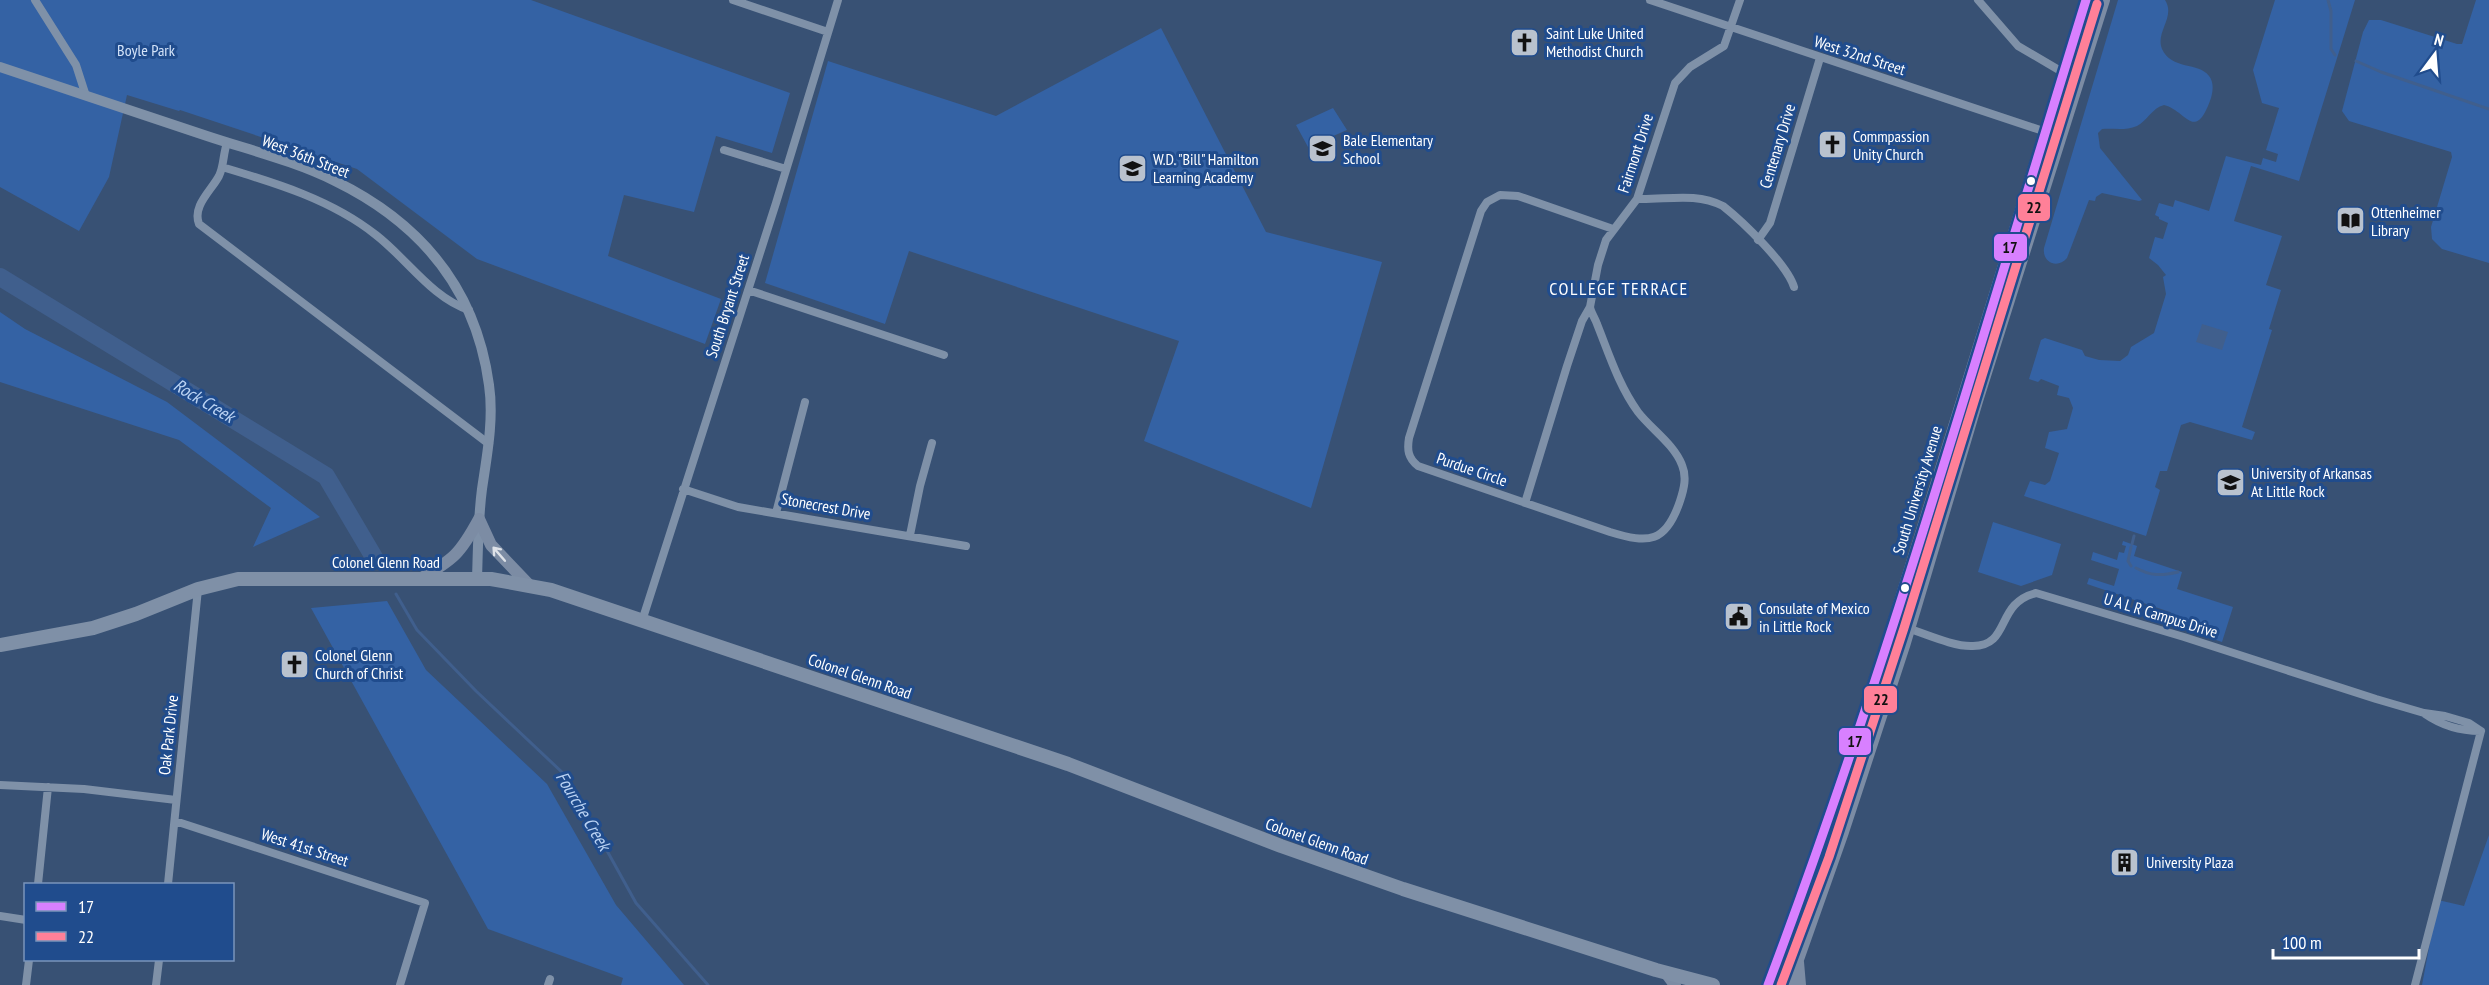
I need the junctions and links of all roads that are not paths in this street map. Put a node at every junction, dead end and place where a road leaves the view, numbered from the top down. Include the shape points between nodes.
1 (35, 0) edge
2 (733, 0) edge
3 (838, 0) edge
4 (1650, 0) edge
5 (1740, 0) edge
6 (1978, 0) edge
7 (2086, 0) edge
8 (2104, 0) edge
9 (1731, 27) junction
10 (828, 32) junction
11 (1820, 58) junction
12 (0, 67) edge
13 (2064, 73) junction
14 (86, 96) junction
15 (2046, 132) junction
16 (2061, 137) junction
17 (226, 142) junction
18 (724, 150) dead end
19 (222, 167) junction
20 (786, 169) junction
21 (1637, 199) junction
22 (1613, 229) junction
23 (1758, 240) junction
24 (1794, 287) dead end
25 (748, 290) junction
26 (1590, 307) junction
27 (469, 310) junction
28 (944, 355) dead end
29 (805, 402) dead end
30 (932, 443) dead end
31 (489, 444) junction
32 (683, 489) junction
33 (1525, 503) junction
34 (776, 513) junction
35 (479, 519) junction
36 (910, 536) junction
37 (966, 546) dead end
38 (420, 579) junction
39 (477, 579) junction
40 (528, 584) junction
41 (198, 589) junction
42 (642, 621) junction
43 (1910, 629) junction
44 (0, 645) edge
45 (0, 784) edge
46 (48, 787) junction
47 (176, 800) junction
48 (175, 821) junction
49 (38, 883) edge
50 (168, 883) edge
51 (0, 916) edge
52 (24, 920) edge
53 (1798, 959) junction
54 (29, 961) edge
55 (159, 961) edge
56 (1688, 983) edge
57 (27, 985) edge
58 (156, 985) edge
59 (400, 985) edge
60 (1713, 985) edge
61 (1768, 985) edge
62 (1789, 985) edge
63 (1800, 985) edge
64 (2415, 985) edge

1 - 14 street via 76,65
2 - 10 street
3 - 10 street, South Bryant Street
4 - 9 street, West 32nd Street
5 - 9 street, Fairmont Drive
6 - 13 street via 2018,46
7 - 13 main road, South University Avenue
8 - 16 main road, South University Avenue
9 - 11 street, West 32nd Street
9 - 21 street, Fairmont Drive via 1724,46 1690,67 1675,83
10 - 20 street, South Bryant Street
11 - 15 street, West 32nd Street
11 - 23 street, Centenary Drive via 1770,223
12 - 14 street, West 36th Street
13 - 15 main road, South University Avenue
14 - 17 street, West 36th Street
15 - 16 street, West 32nd Street
15 - 61 main road, South University Avenue via 1818,853
16 - 43 main road, South University Avenue
17 - 19 street
17 - 27 street, West 36th Street via 334,180 396,218 429,248
18 - 20 street
19 - 27 street via 310,197 355,220 437,291 456,306
19 - 31 street via 198,209 199,224
20 - 25 street, South Bryant Street
21 - 22 street, Fairmont Drive
21 - 23 street via 1694,197 1714,201 1731,212
22 - 26 street, Fairmont Drive via 1598,265
22 - 33 street, Purdue Circle via 1533,200 1500,195 1483,208 1460,274 1409,438 1409,456 1418,466
23 - 24 street via 1782,266
25 - 28 street
25 - 32 street, South Bryant Street
26 - 33 street, Fairmont Drive via 1567,366
26 - 33 street, Purdue Circle via 1632,403 1679,458 1685,476 1684,489 1670,526 1660,534 1635,540
27 - 31 street, West 36th Street via 489,384
29 - 34 street
30 - 36 street
31 - 35 street, West 36th Street
32 - 34 street, Stonecrest Drive via 738,507
32 - 42 street, South Bryant Street
34 - 36 street, Stonecrest Drive
35 - 38 main road via 451,561
35 - 39 street, West 36th Street
40 -> 35 main road via 491,545
36 - 37 street, Stonecrest Drive
38 - 39 main road, Colonel Glenn Road
38 - 41 main road, Colonel Glenn Road via 238,579
39 - 40 main road, Colonel Glenn Road
40 - 42 main road, Colonel Glenn Road
41 - 44 main road, Colonel Glenn Road via 93,628
41 - 47 street, Oak Park Drive
42 - 56 main road, Colonel Glenn Road via 1062,762 1338,867
43 - 53 main road, South University Avenue
43 - 64 street, U A L R Campus Drive via 1965,646 1982,645 1996,637 2014,603 2036,593 2424,713 2437,713 2481,731
45 - 46 street
46 - 47 street
46 - 49 street
47 - 48 street, Oak Park Drive
48 - 50 street, Oak Park Drive
48 - 59 street, West 41st Street via 425,903
51 - 52 street
53 - 62 main road, South University Avenue
53 - 63 main road
54 - 57 street
55 - 58 street
56 - 60 main road, Colonel Glenn Road

